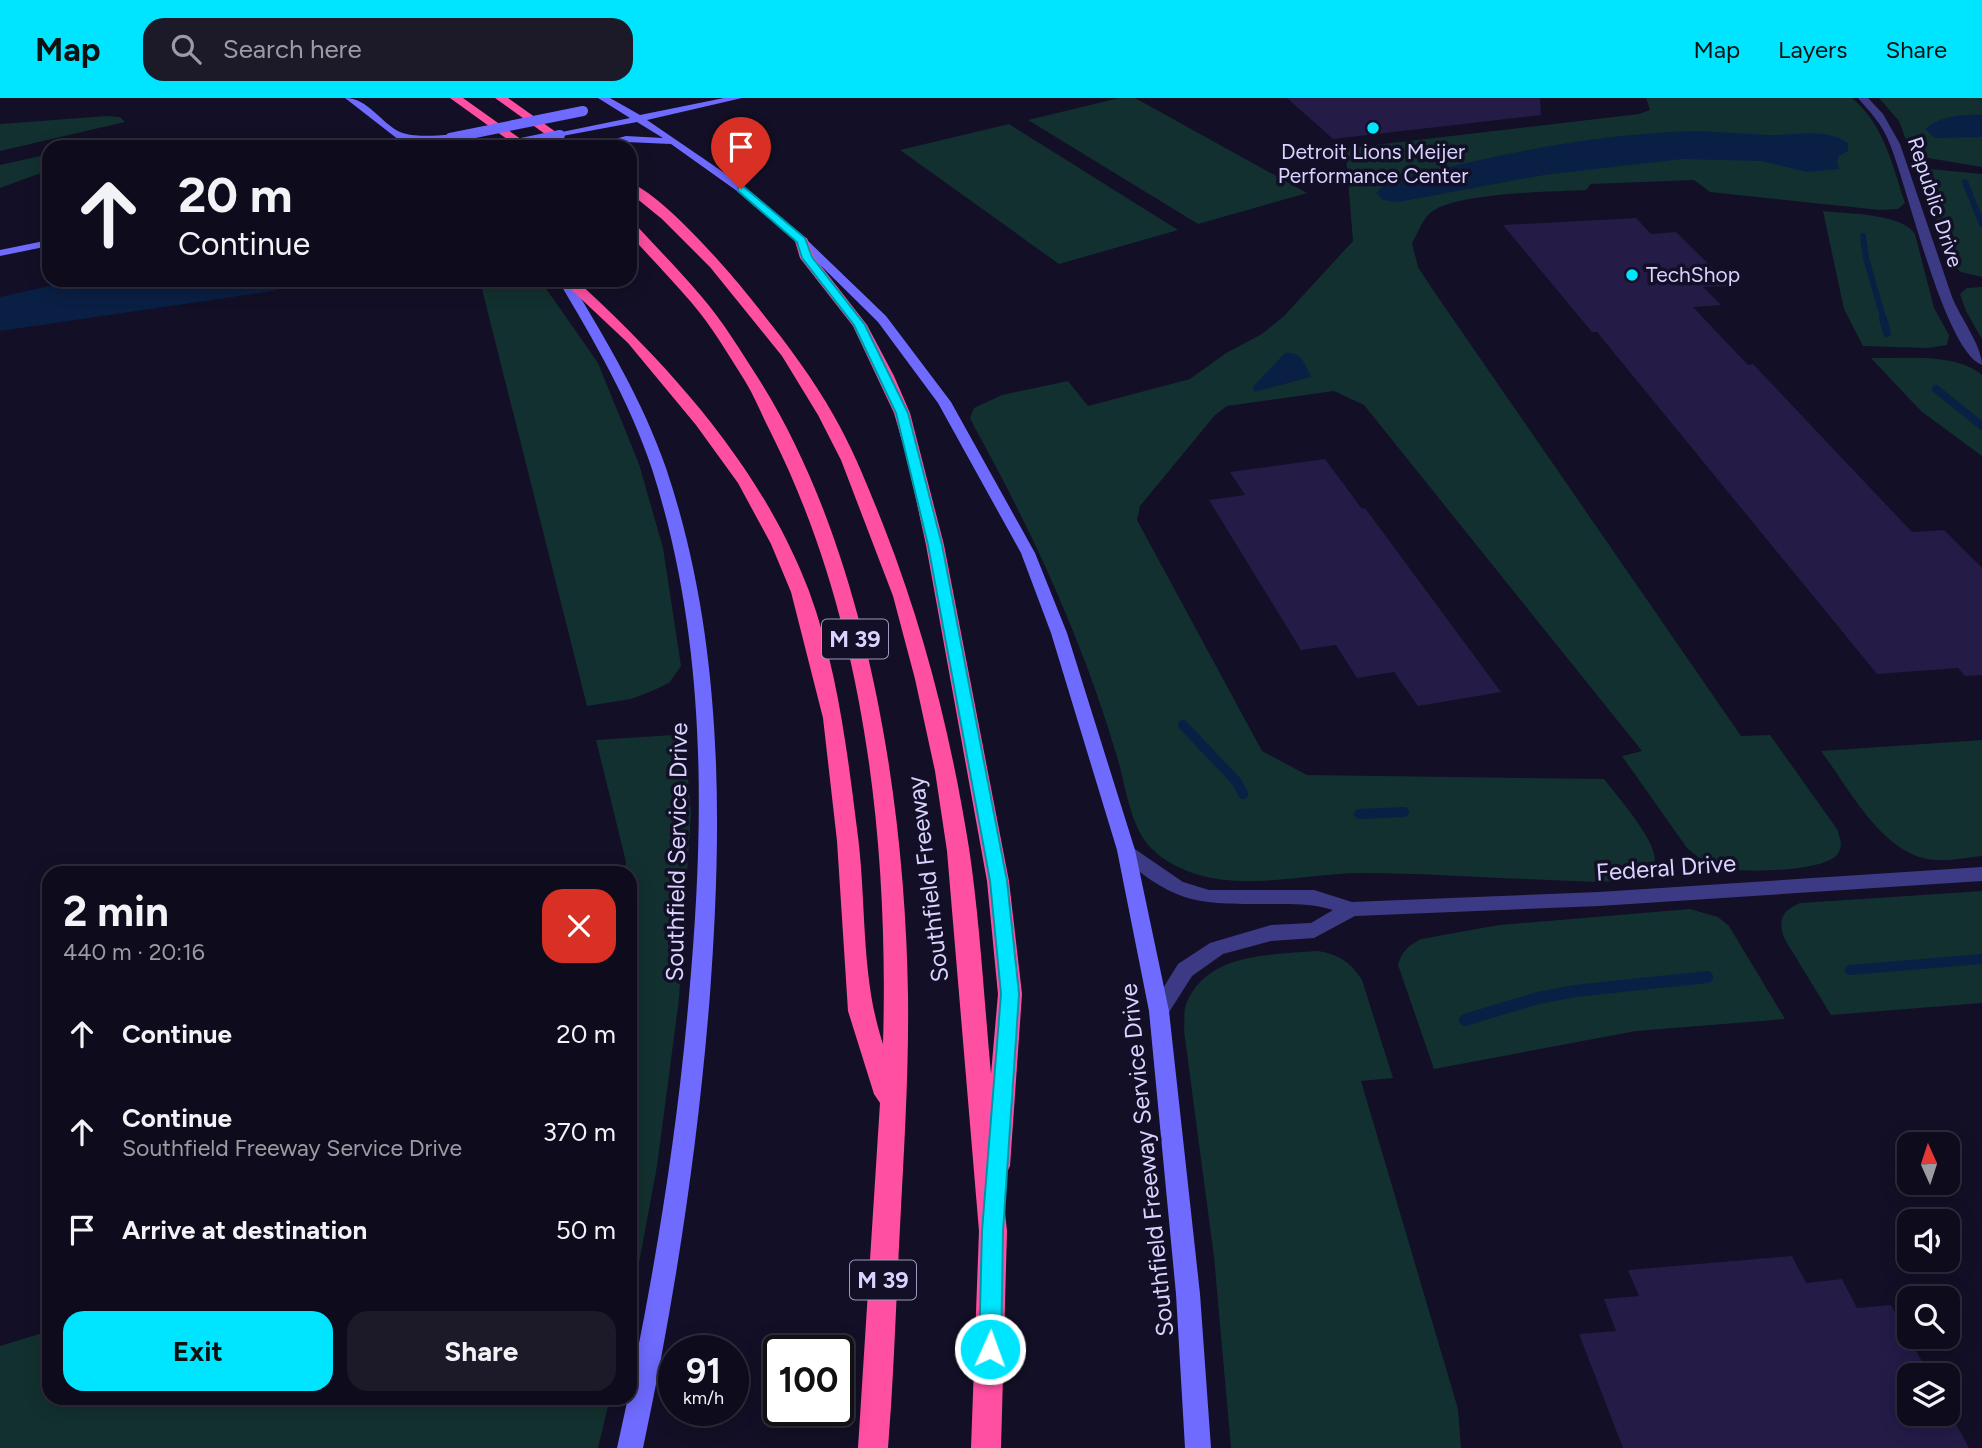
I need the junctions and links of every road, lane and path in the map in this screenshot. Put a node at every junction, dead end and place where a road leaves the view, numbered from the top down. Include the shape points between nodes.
1 (350, 98) edge
2 (456, 98) edge
3 (500, 98) edge
4 (737, 98) edge
5 (1863, 98) edge
6 (595, 104) edge
7 (638, 118) junction
8 (397, 134) junction
9 (405, 140) edge
10 (516, 140) edge
11 (534, 140) edge
12 (561, 140) edge
13 (622, 140) edge
14 (677, 142) junction
15 (637, 192) edge
16 (637, 234) edge
17 (802, 241) junction
18 (42, 244) edge
19 (0, 253) edge
20 (570, 287) edge
21 (574, 287) edge
22 (1982, 361) edge
23 (1126, 850) junction
24 (1982, 874) edge
25 (1352, 909) junction
26 (1159, 1011) junction
27 (893, 1113) junction
28 (993, 1231) junction
29 (630, 1448) edge
30 (873, 1448) edge
31 (986, 1448) edge
32 (1198, 1448) edge

1 - 8 main road
2 - 10 highway
3 - 12 highway
4 - 7 main road
5 - 22 street, Republic Drive via 1890,128 1953,320
6 - 7 main road, Southfield Freeway Service Drive
6 - 8 main road, bridge via 450,138
7 - 11 main road, bridge
7 - 14 main road, Southfield Freeway Service Drive
8 - 9 main road
13 - 14 main road
14 - 17 main road, Southfield Freeway Service Drive
15 - 28 highway, Southfield Freeway / M 39 via 715,264 788,354 849,460 902,596 925,679 958,851
16 - 27 highway, Southfield Freeway / M 39 via 706,312 779,426 847,601 884,808 895,957
17 - 23 main road, Southfield Freeway Service Drive via 882,319 944,402 1000,499 1028,553 1059,633
17 - 28 highway via 807,258 859,325 902,413 948,611 998,881 1010,994
18 - 19 main road
20 - 29 main road, Southfield Service Drive via 615,367 659,469 688,576 706,699 705,942 689,1109 665,1269
21 - 27 highway via 633,340 702,422 739,472 780,544 800,592 832,718 848,841 860,1011
23 - 25 street, Federal Drive via 1156,877 1209,897 1314,897
23 - 26 main road, Southfield Freeway Service Drive
24 - 25 street, Federal Drive via 1600,899
25 - 26 street, Federal Drive via 1314,930 1270,933 1217,948 1185,970
26 - 32 main road, Southfield Freeway Service Drive via 1188,1294
27 - 30 highway, Southfield Freeway / M 39
28 - 31 highway, Southfield Freeway / M 39

